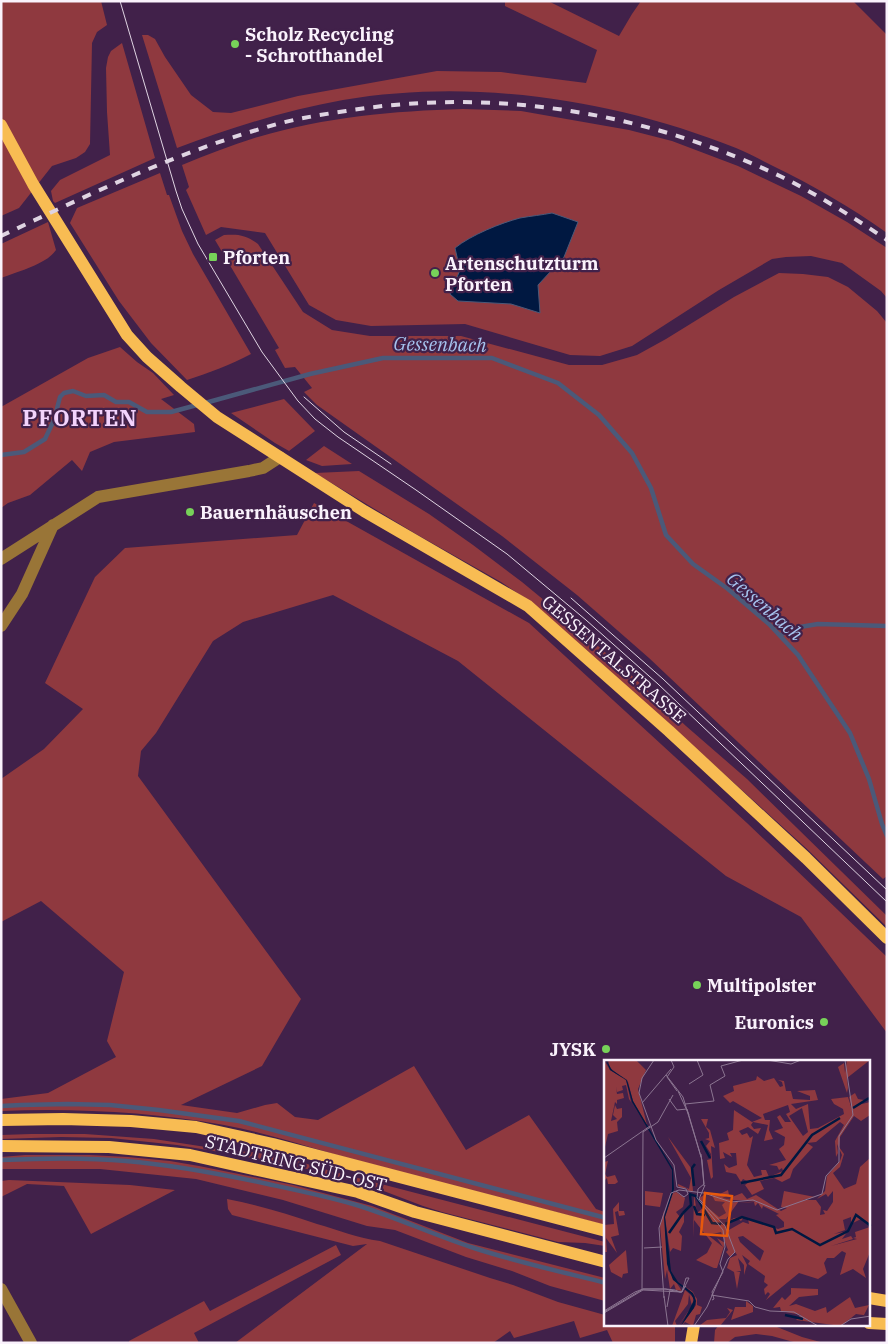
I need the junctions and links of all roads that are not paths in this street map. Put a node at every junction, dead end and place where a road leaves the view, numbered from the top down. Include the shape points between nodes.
1 (1, 125) edge
2 (280, 457) junction
3 (53, 525) junction
4 (1, 559) edge
5 (1, 626) edge
6 (887, 938) edge
7 (1, 1120) edge
8 (1, 1146) edge
9 (604, 1230) edge
10 (604, 1261) edge
11 (1, 1289) edge
12 (870, 1298) edge
13 (887, 1301) edge
14 (870, 1324) edge
15 (887, 1324) edge
16 (694, 1326) edge
17 (31, 1343) edge
18 (691, 1343) edge

1 - 2 main road, GESSENTALSTRASSE via 33,184 126,335 218,417
2 - 3 street via 249,472 98,497
2 - 6 main road, GESSENTALSTRASSE via 364,511 528,606 669,731
3 - 4 street
3 - 5 street via 22,594
7 - 9 main road, STADTRING SÜD-OST via 131,1121 196,1128 273,1144
8 - 10 main road, STADTRING SÜD-OST via 109,1147 190,1155 358,1192 415,1212
11 - 17 street
12 - 13 main road
14 - 15 main road
16 - 18 main road

